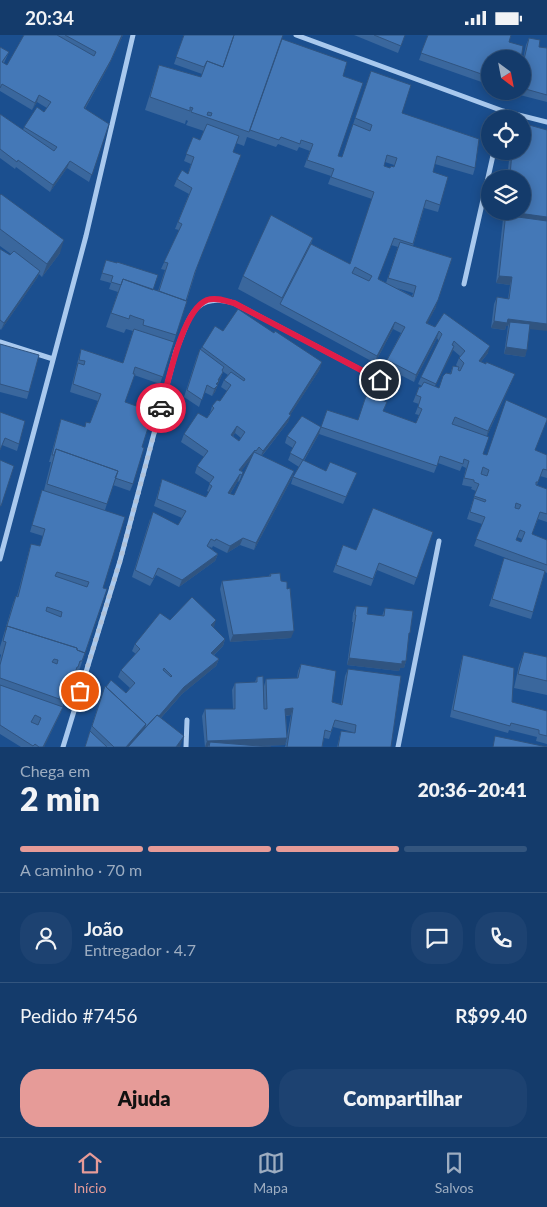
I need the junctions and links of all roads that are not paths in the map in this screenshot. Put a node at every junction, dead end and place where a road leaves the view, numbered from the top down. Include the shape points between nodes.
1 (133, 35) edge
2 (296, 35) edge
3 (500, 110) edge
4 (531, 118) edge
5 (547, 122) edge
6 (492, 160) edge
7 (464, 284) dead end
8 (0, 342) edge
9 (53, 359) junction
10 (380, 380) dead end
11 (439, 541) dead end
12 (0, 559) edge
13 (187, 720) dead end
14 (62, 747) edge
15 (186, 747) edge
16 (398, 747) edge

1 - 9 street via 86,236
2 - 3 street
4 - 5 street
6 - 7 street
8 - 9 street
9 - 12 street
10 - 14 street via 234,303 208,300 197,308 176,351 120,561
11 - 16 street
13 - 15 street

